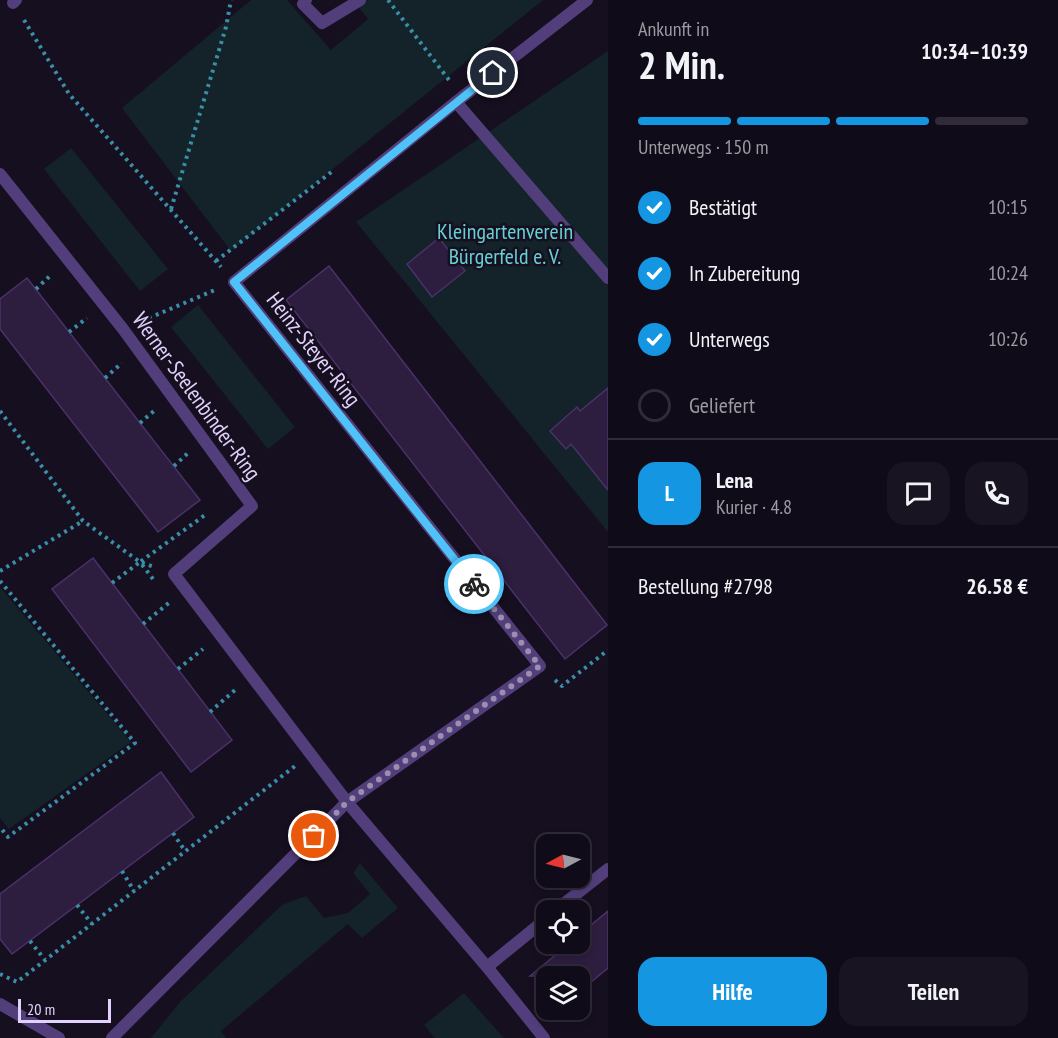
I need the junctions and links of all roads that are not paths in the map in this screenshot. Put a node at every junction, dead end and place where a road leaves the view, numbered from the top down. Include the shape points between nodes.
1 (306, 0) edge
2 (360, 0) edge
3 (587, 0) edge
4 (456, 102) junction
5 (0, 174) edge
6 (608, 279) edge
7 (347, 802) junction
8 (608, 869) edge
9 (569, 900) edge
10 (536, 927) edge
11 (487, 967) junction
12 (0, 1004) edge
13 (59, 1038) edge
14 (112, 1038) edge
15 (544, 1038) edge

1 - 2 street via 303,4 322,22
3 - 4 street, Heinz-Steyer-Ring
4 - 6 street
4 - 7 street, Heinz-Steyer-Ring via 234,282 540,666
5 - 7 street, Werner-Seelenbinder-Ring via 123,329 252,506 174,574
7 - 11 street
7 - 14 street
8 - 9 street
10 - 11 street
11 - 15 street
12 - 13 street

